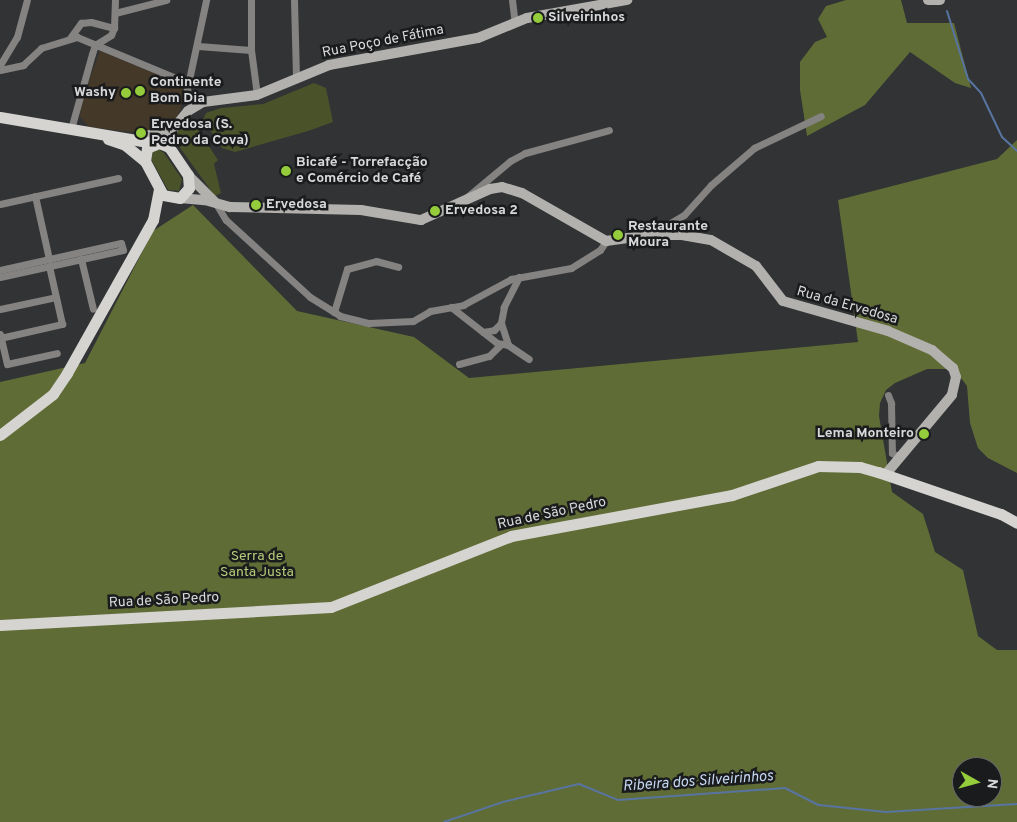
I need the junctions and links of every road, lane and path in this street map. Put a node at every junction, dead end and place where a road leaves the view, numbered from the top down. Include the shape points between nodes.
1 (27, 0) edge
2 (115, 0) edge
3 (166, 0) edge
4 (206, 0) edge
5 (251, 0) edge
6 (294, 0) edge
7 (512, 0) edge
8 (627, 0) edge
9 (928, 0) edge
10 (940, 0) edge
11 (115, 13) junction
12 (516, 23) junction
13 (114, 28) junction
14 (70, 38) junction
15 (96, 46) junction
16 (198, 46) junction
17 (250, 50) junction
18 (0, 65) edge
19 (0, 70) edge
20 (296, 78) junction
21 (188, 83) junction
22 (257, 95) junction
23 (192, 108) junction
24 (822, 116) dead end
25 (0, 117) edge
26 (174, 127) junction
27 (71, 130) junction
28 (608, 130) dead end
29 (87, 132) junction
30 (125, 137) junction
31 (158, 143) junction
32 (175, 156) junction
33 (145, 161) junction
34 (188, 175) junction
35 (118, 178) dead end
36 (159, 190) junction
37 (35, 196) junction
38 (176, 198) junction
39 (214, 202) junction
40 (462, 202) junction
41 (0, 204) edge
42 (152, 220) junction
43 (650, 235) junction
44 (606, 242) junction
45 (82, 259) junction
46 (49, 263) junction
47 (398, 266) dead end
48 (0, 270) edge
49 (0, 277) edge
50 (518, 278) junction
51 (56, 297) junction
52 (451, 307) junction
53 (92, 309) dead end
54 (0, 310) edge
55 (334, 312) junction
56 (501, 323) junction
57 (483, 332) junction
58 (0, 336) edge
59 (500, 345) junction
60 (508, 346) junction
61 (57, 353) dead end
62 (529, 359) dead end
63 (459, 364) dead end
64 (888, 395) dead end
65 (0, 435) edge
66 (900, 456) junction
67 (889, 476) junction
68 (1017, 523) edge
69 (0, 625) edge

1 - 18 street via 18,37
2 - 11 street
3 - 11 street
4 - 16 street
5 - 17 street
6 - 20 street
7 - 12 street
8 - 12 street, Rua Poço de Fátima via 529,17
9 - 10 street
11 - 13 street
12 - 20 street, Rua Poço de Fátima via 488,36 328,65
13 - 14 street via 81,23
13 - 15 street via 107,40
14 - 15 street
14 - 19 street via 41,48 23,65
15 - 21 street
15 - 27 street
16 - 17 street
16 - 21 street
17 - 22 street
20 - 22 street, Rua Poço de Fátima
21 - 23 street via 188,100
22 - 23 street, Rua Poço de Fátima via 204,102
23 - 26 street, Rua Poço de Fátima
24 - 43 street via 754,148 711,185 684,215
25 - 27 main road
26 - 30 street via 157,136
26 - 31 street, Rua Poço de Fátima
26 - 32 street
27 - 29 main road
28 - 40 street via 525,154 504,166
29 - 30 main road
29 - 33 main road via 125,145
30 - 31 main road
31 - 32 main road
31 - 33 main road via 145,150
32 - 34 main road
33 - 36 main road
34 - 38 main road via 189,188
34 - 39 street
35 - 37 street
36 - 38 main road
36 - 42 main road
37 - 41 street
37 - 46 street
38 - 39 street
38 - 42 main road
39 - 40 street via 230,207 361,210 421,220
39 - 55 street via 226,220 282,274
40 - 44 street via 502,187 522,193
42 - 65 main road via 53,394
43 - 44 street, Rua da Ervedosa
43 - 66 street, Rua da Ervedosa via 682,235 711,240 756,266 774,292 788,303 888,331 945,359 956,376 952,395
44 - 50 street via 600,250 571,268
45 - 46 street
45 - 46 street via 123,250 121,243
45 - 53 street
46 - 48 street
46 - 49 street
46 - 51 street
47 - 55 street via 376,261 346,269
50 - 52 street via 495,285 463,305
50 - 56 street via 504,307
51 - 54 street
51 - 58 street via 62,324
52 - 55 street via 430,311 413,321 389,324 354,321
52 - 57 street
56 - 57 street via 494,330
56 - 60 street
57 - 59 street
58 - 61 street via 7,364
59 - 60 street
59 - 63 street via 489,356
60 - 62 street
64 - 66 street via 892,453
66 - 67 street, Rua da Ervedosa
67 - 68 main road, Rua de São Pedro via 1001,514
67 - 69 main road, Rua de São Pedro via 860,467 818,466 732,495 511,536 331,607

